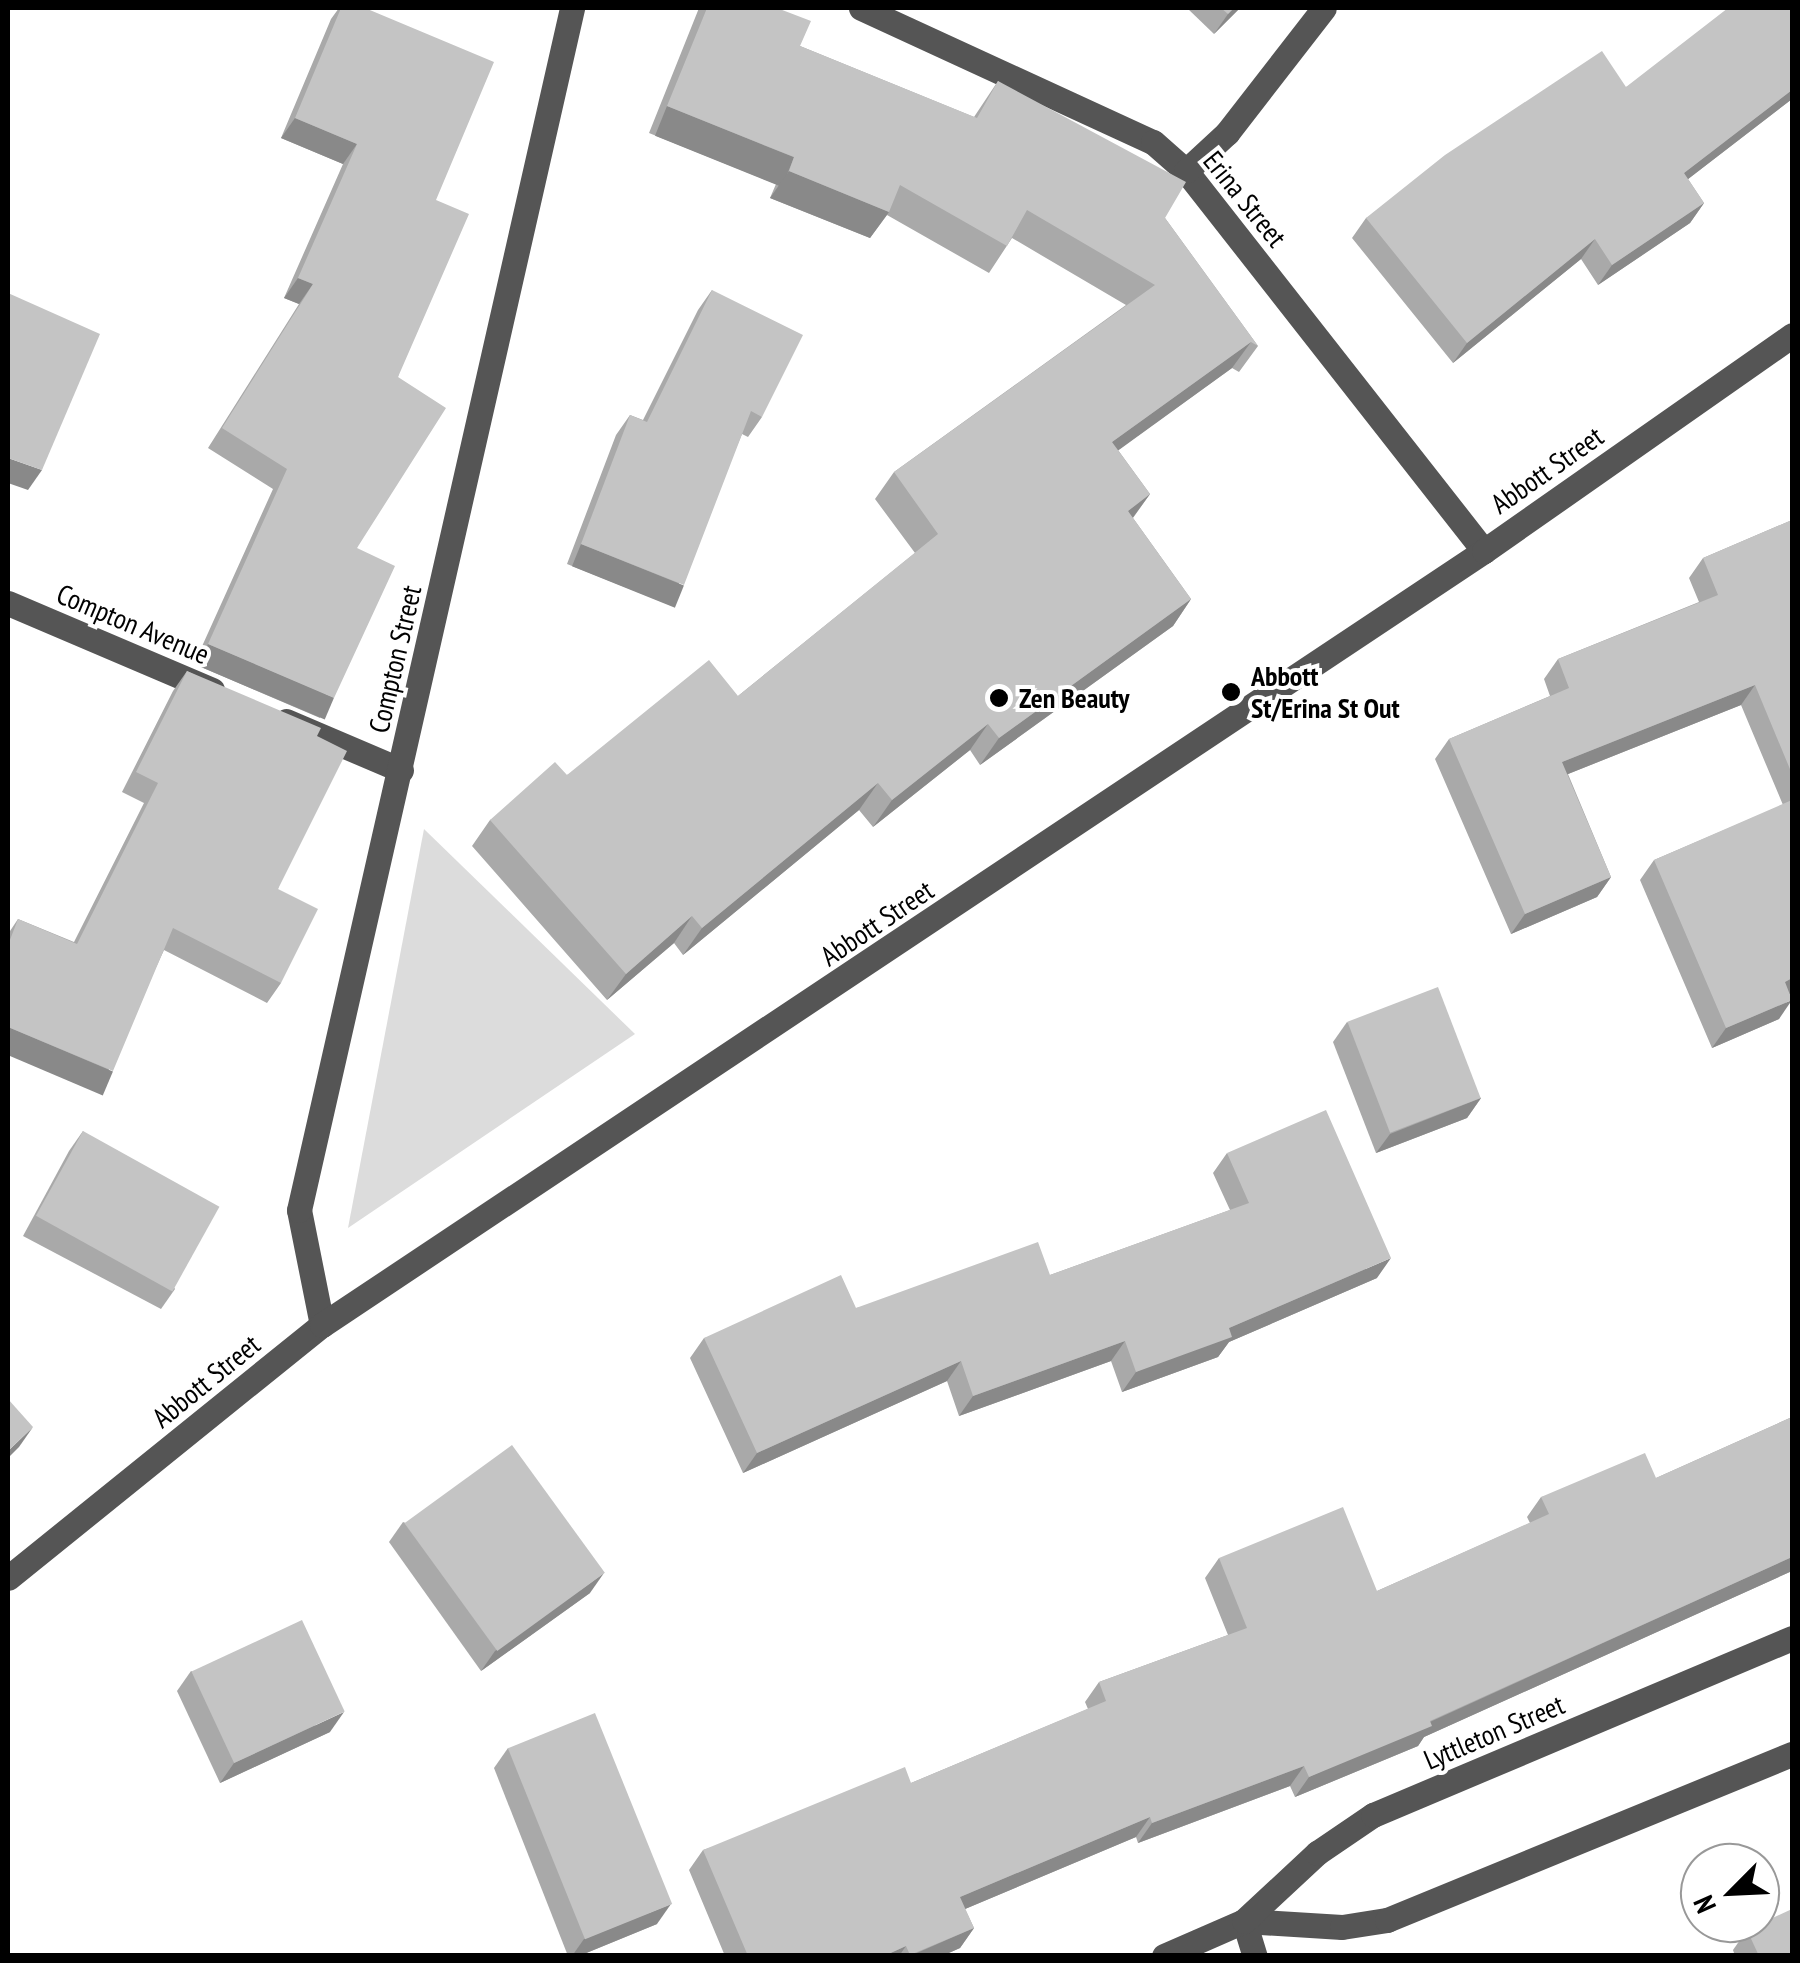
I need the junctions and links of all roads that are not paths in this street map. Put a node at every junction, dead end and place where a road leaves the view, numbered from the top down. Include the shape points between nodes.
1 (572, 8) edge
2 (861, 8) edge
3 (1324, 8) edge
4 (1186, 171) junction
5 (1792, 335) edge
6 (1484, 551) junction
7 (8, 603) edge
8 (400, 770) junction
9 (322, 1325) junction
10 (8, 1578) edge
11 (1792, 1638) edge
12 (1792, 1754) edge
13 (1244, 1921) junction
14 (1164, 1956) edge
15 (1255, 1956) edge

1 - 8 street, Compton Street
2 - 4 street, Erina Street via 1153,142
3 - 4 street via 1227,132
4 - 6 street, Erina Street
5 - 6 street, Abbott Street
6 - 9 street, Abbott Street
7 - 8 street, Compton Avenue
8 - 9 street, Compton Street via 299,1210
9 - 10 street, Abbott Street
11 - 13 street, Lyttleton Street via 1373,1815 1317,1853
12 - 13 street, Lyttleton Street via 1387,1920 1342,1927
13 - 14 street, Lyttleton Street
13 - 15 street

